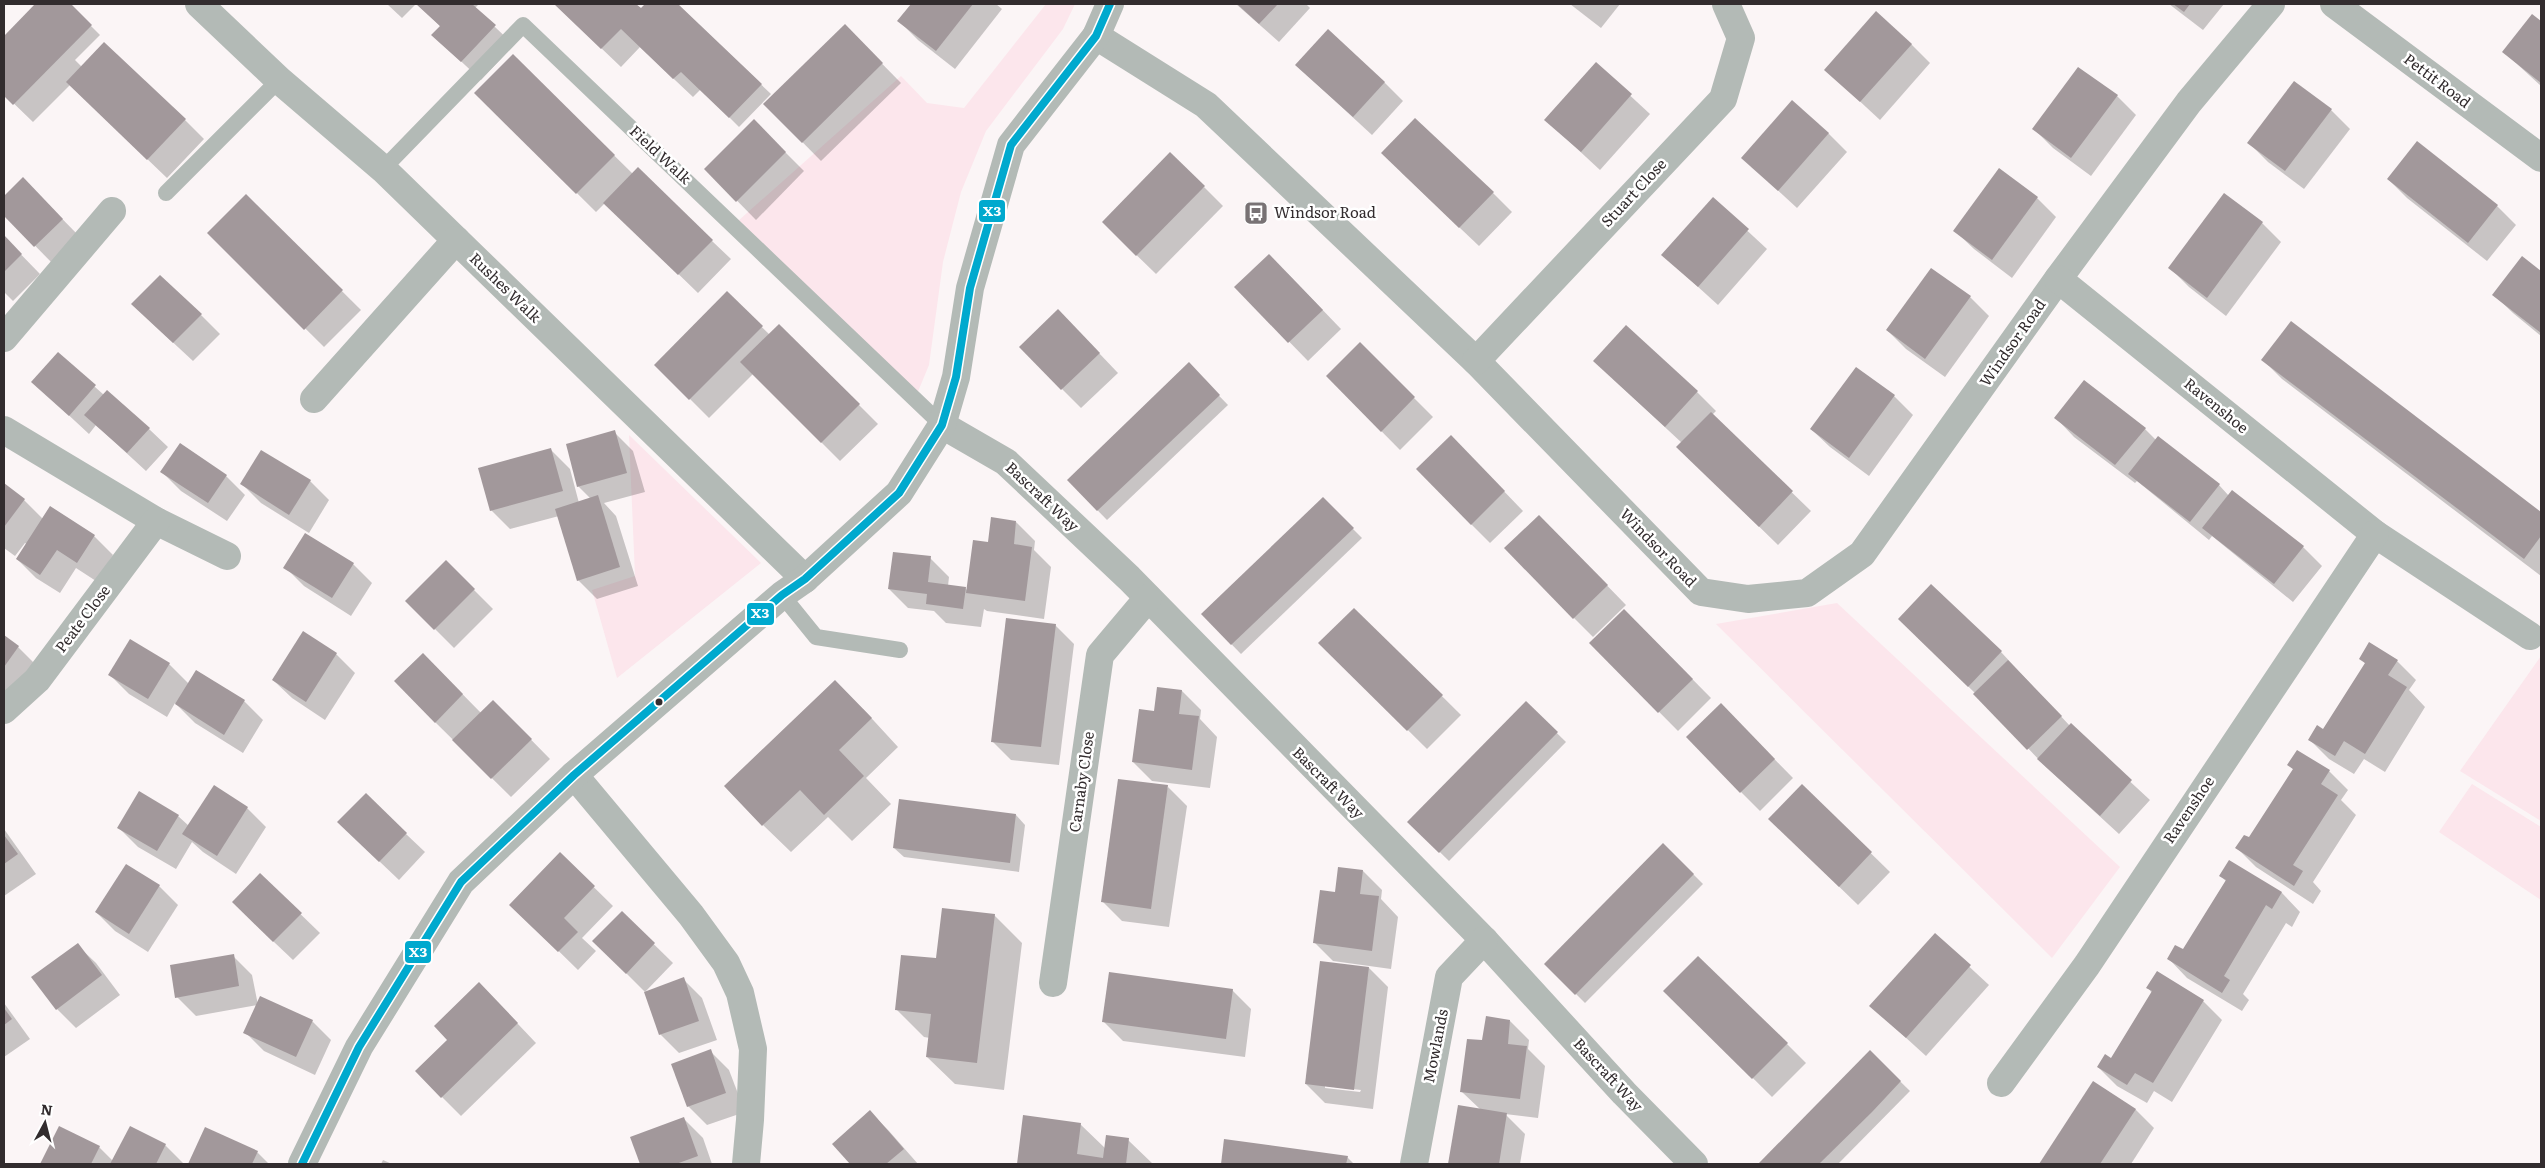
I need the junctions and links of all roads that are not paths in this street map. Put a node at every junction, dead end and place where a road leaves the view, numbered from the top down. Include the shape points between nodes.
1 (199, 4) edge
2 (1110, 4) edge
3 (1726, 4) edge
4 (2271, 4) edge
5 (2334, 4) edge
6 (1096, 36) junction
7 (279, 80) junction
8 (2541, 158) edge
9 (383, 169) junction
10 (166, 193) dead end
11 (112, 211) dead end
12 (456, 240) junction
13 (2058, 278) junction
14 (4, 338) edge
15 (1476, 360) junction
16 (314, 399) dead end
17 (942, 425) junction
18 (4, 430) edge
19 (156, 521) junction
20 (2374, 534) junction
21 (226, 556) dead end
22 (805, 580) junction
23 (782, 595) junction
24 (1148, 598) junction
25 (2530, 636) dead end
26 (900, 650) dead end
27 (4, 710) edge
28 (574, 775) junction
29 (1484, 940) junction
30 (1053, 983) dead end
31 (2001, 1083) dead end
32 (302, 1164) edge
33 (746, 1164) edge
34 (1414, 1164) edge
35 (1694, 1164) edge

1 - 7 street, Rushes Walk
2 - 6 street
3 - 15 street, Stuart Close via 1741,38 1723,99
4 - 13 street, Windsor Road via 2188,102
5 - 8 street, Pettit Road
6 - 15 street, Windsor Road via 1206,105
6 - 17 street via 1011,145 970,288 956,377
7 - 9 street, Rushes Walk
7 - 10 lane
9 - 12 street, Rushes Walk
9 - 17 lane, Field Walk via 523,25
11 - 14 street
12 - 16 street
12 - 22 street, Rushes Walk
13 - 15 street, Windsor Road via 1862,554 1807,592 1748,599 1701,592
13 - 20 street, Ravenshoe
17 - 22 street via 899,493
17 - 24 street, Bascraft Way via 1006,462
18 - 19 street
19 - 21 street
19 - 27 street, Peate Close via 37,680
20 - 25 street, Ravenshoe
20 - 31 street, Ravenshoe via 2087,966
22 - 23 street
23 - 26 lane via 816,637
23 - 28 street
24 - 29 street, Bascraft Way
24 - 30 street, Carnaby Close via 1100,655
28 - 32 street via 461,882 359,1047
28 - 33 street via 691,915 726,963 740,993 753,1050
29 - 34 street, Mowlands via 1449,977
29 - 35 street, Bascraft Way via 1624,1094

